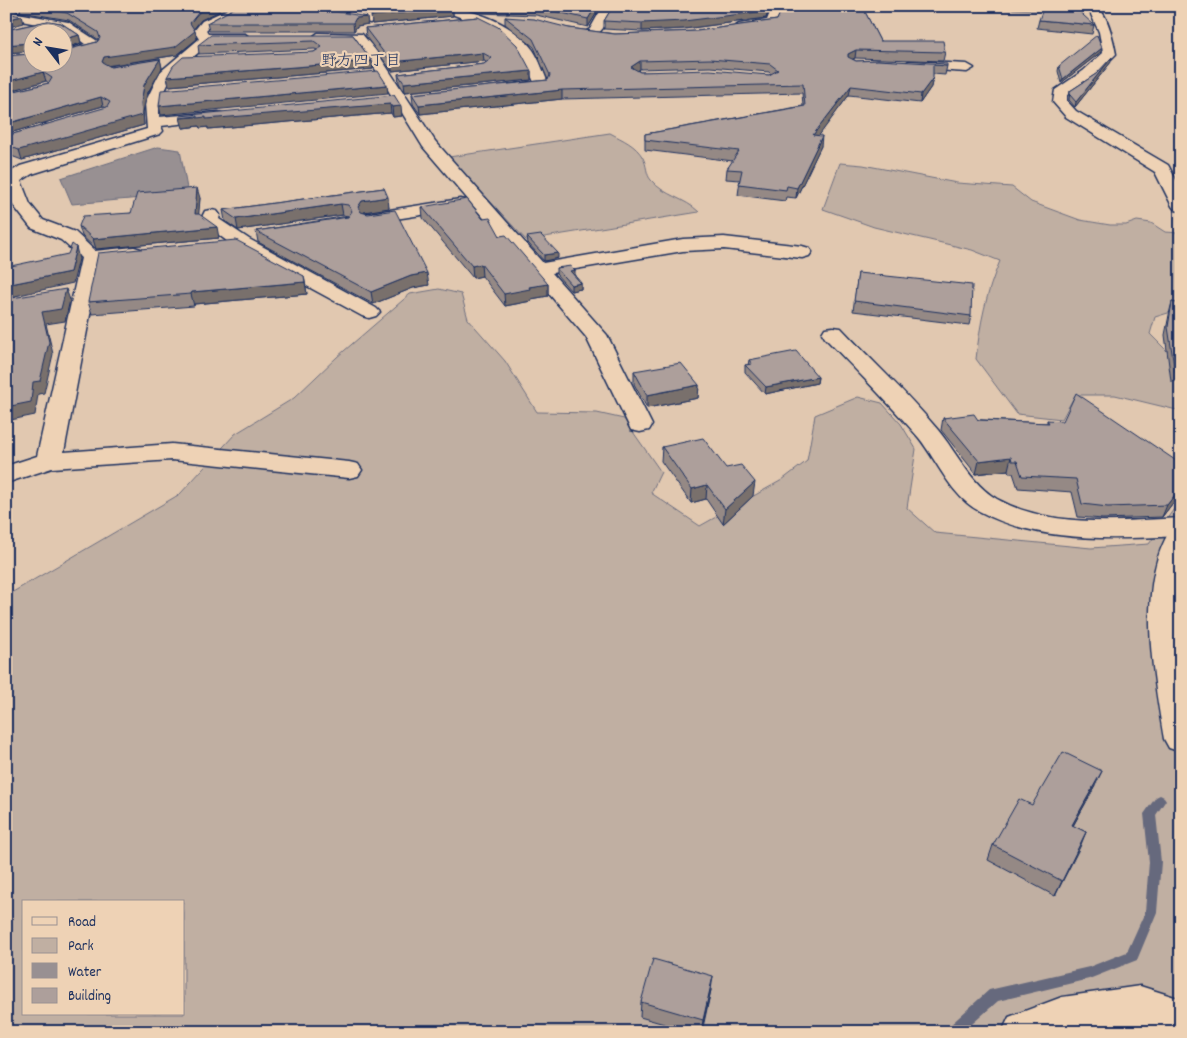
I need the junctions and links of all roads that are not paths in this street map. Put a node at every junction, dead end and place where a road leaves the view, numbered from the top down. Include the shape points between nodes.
1 (26, 6) edge
2 (245, 6) edge
3 (435, 6) edge
4 (290, 9) edge
5 (772, 9) edge
6 (382, 10) edge
7 (1095, 10) dead end
8 (756, 12) edge
9 (6, 13) edge
10 (608, 14) edge
11 (370, 19) junction
12 (481, 19) junction
13 (514, 19) edge
14 (45, 22) edge
15 (444, 22) edge
16 (72, 29) edge
17 (380, 29) edge
18 (724, 30) edge
19 (576, 31) edge
20 (360, 34) junction
21 (589, 34) junction
22 (608, 36) edge
23 (308, 37) edge
24 (208, 38) junction
25 (258, 38) edge
26 (72, 52) edge
27 (372, 52) junction
28 (352, 53) edge
29 (206, 60) edge
30 (179, 61) junction
31 (159, 63) edge
32 (897, 64) edge
33 (967, 68) dead end
34 (365, 75) edge
35 (386, 76) junction
36 (406, 76) edge
37 (495, 90) edge
38 (178, 91) edge
39 (158, 93) junction
40 (419, 97) edge
41 (400, 99) junction
42 (380, 101) edge
43 (232, 114) edge
44 (6, 115) edge
45 (152, 122) junction
46 (61, 124) edge
47 (44, 129) junction
48 (16, 138) edge
49 (6, 161) edge
50 (26, 170) junction
51 (479, 201) junction
52 (1181, 206) edge
53 (211, 215) dead end
54 (370, 218) edge
55 (262, 234) edge
56 (238, 240) junction
57 (214, 246) edge
58 (148, 252) edge
59 (802, 252) dead end
60 (91, 257) junction
61 (540, 270) junction
62 (369, 312) dead end
63 (833, 333) dead end
64 (640, 425) dead end
65 (49, 461) junction
66 (349, 470) dead end
67 (6, 475) edge
68 (1181, 527) edge
69 (1181, 535) edge
70 (1181, 739) edge
71 (1181, 1020) edge
72 (1024, 1032) edge

1 - 9 street
2 - 24 street via 206,24 200,31
3 - 12 street
4 - 11 street
5 - 8 street
5 - 18 street via 772,24
6 - 11 street
7 - 52 street via 1110,54 1088,74 1060,92 1060,102 1071,114 1162,169
9 - 14 street
10 - 21 street
11 - 20 street
12 - 13 street
12 - 15 street
12 - 37 street via 500,27 526,51 542,85
16 - 26 street via 94,45
17 - 20 street
19 - 21 street
20 - 23 street
20 - 27 street
21 - 22 street
24 - 25 street
24 - 30 street
27 - 28 street
27 - 35 street
29 - 30 street
30 - 31 street
30 - 39 street via 167,72
32 - 33 street
34 - 35 street
35 - 36 street
35 - 41 street
38 - 39 street
39 - 45 street via 152,103
40 - 41 street
41 - 42 street
41 - 51 street via 429,144
43 - 45 street
44 - 47 street
45 - 50 street via 155,131
46 - 47 street
47 - 48 street
49 - 50 street
50 - 60 street via 9,181 15,184 22,205 37,224 68,236
51 - 54 street
51 - 61 street
53 - 56 street via 208,221
55 - 56 street
56 - 57 street
56 - 62 street
58 - 60 street
59 - 61 street via 724,243 683,245
60 - 65 street via 74,291
61 - 64 street via 596,335
63 - 68 street via 930,436 967,485 986,504 1042,526 1120,530
65 - 66 street via 172,452
65 - 67 street
69 - 70 street via 1167,577 1166,655
71 - 72 street via 1140,1006 1062,1018

